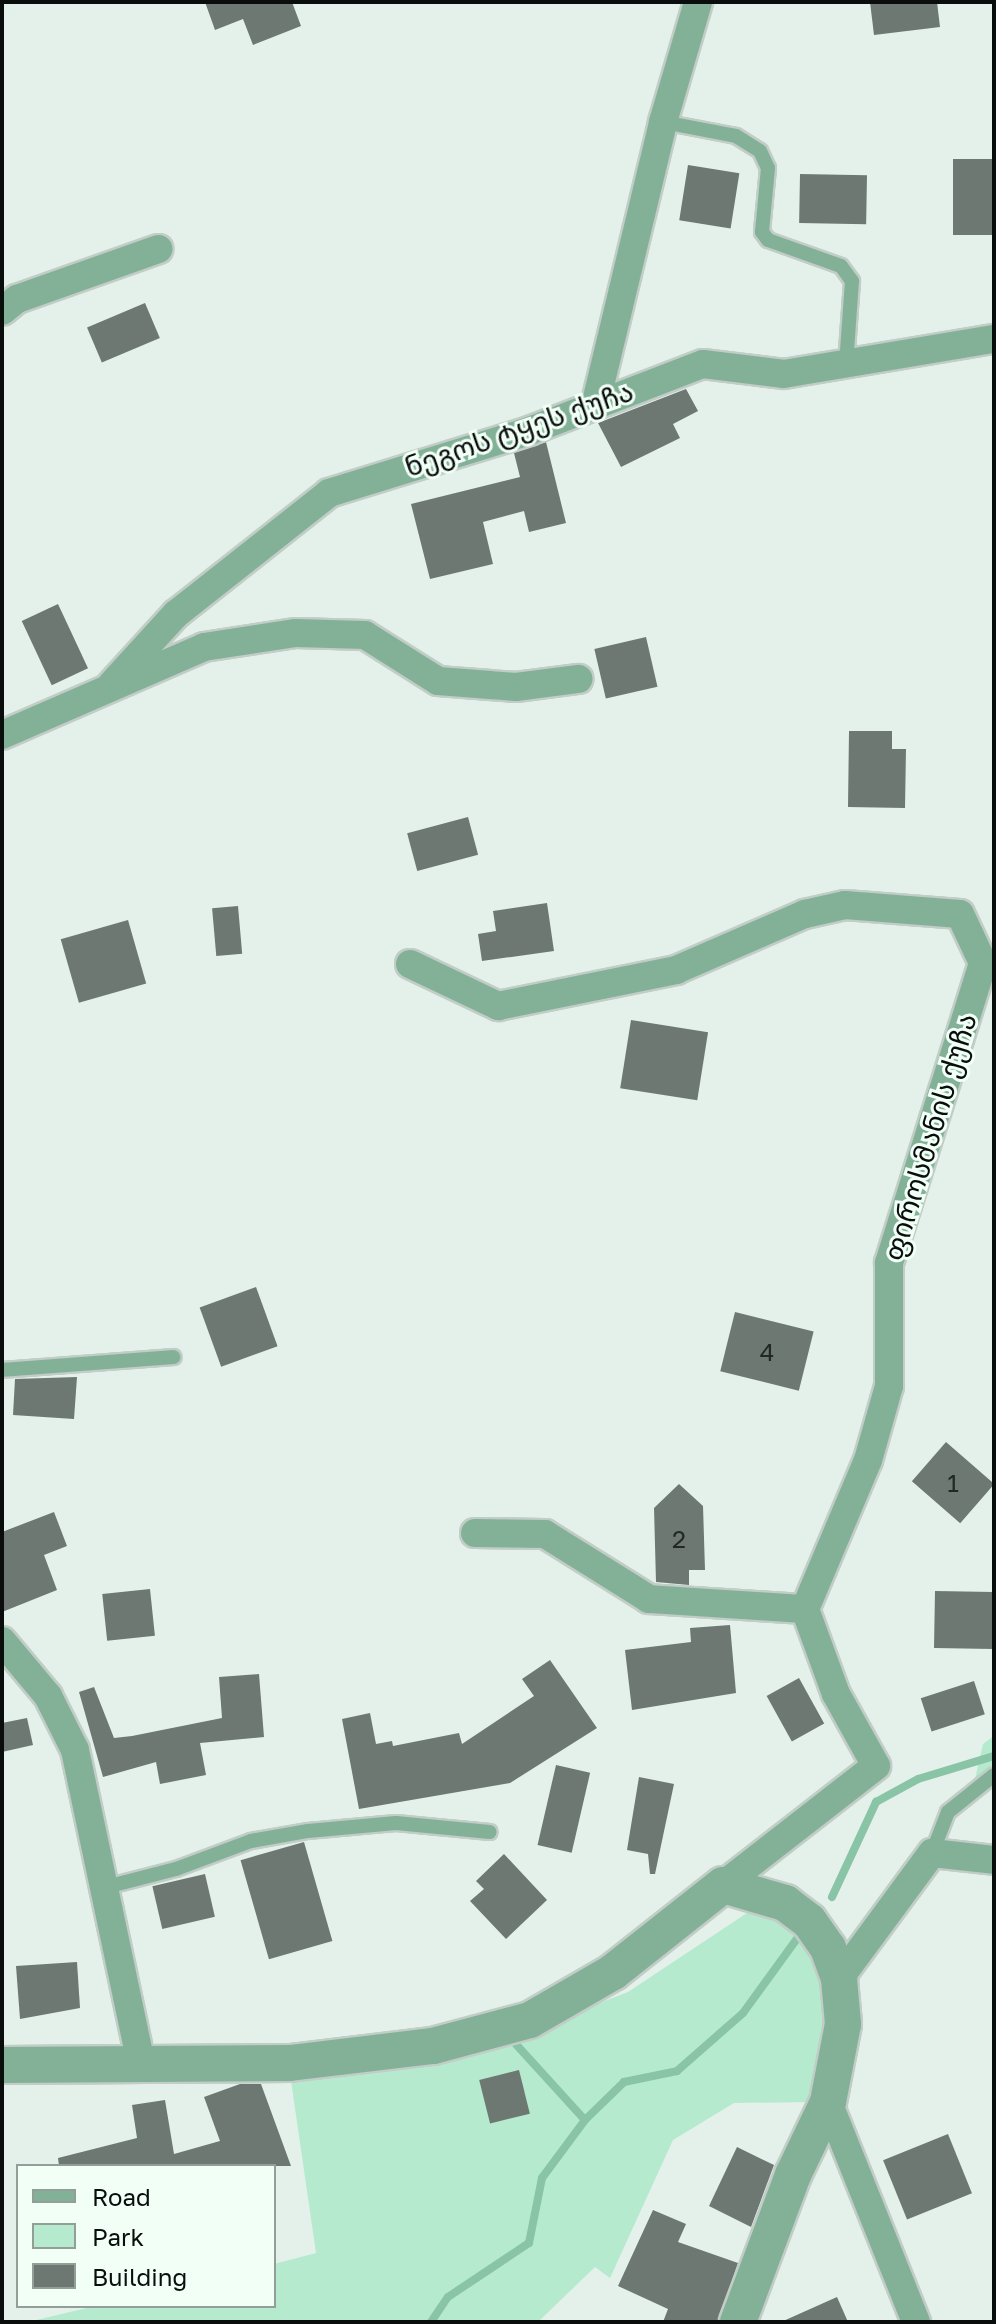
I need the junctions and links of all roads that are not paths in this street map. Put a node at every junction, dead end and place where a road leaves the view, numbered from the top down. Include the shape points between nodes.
1 (698, 2) edge
2 (663, 122) junction
3 (158, 249) dead end
4 (2, 311) edge
5 (994, 339) edge
6 (846, 364) junction
7 (596, 402) junction
8 (578, 679) dead end
9 (112, 684) junction
10 (2, 735) edge
11 (410, 964) dead end
12 (174, 1357) dead end
13 (2, 1370) edge
14 (475, 1533) dead end
15 (805, 1609) junction
16 (2, 1641) edge
17 (994, 1775) edge
18 (490, 1832) dead end
19 (932, 1853) junction
20 (994, 1860) edge
21 (723, 1885) junction
22 (106, 1887) junction
23 (839, 1979) junction
24 (141, 2064) junction
25 (2, 2065) edge
26 (828, 2102) junction
27 (738, 2322) edge
28 (916, 2322) edge

1 - 2 street
2 - 6 lane via 736,136 760,151 768,168 762,232 768,240 841,266 852,281
2 - 7 street
3 - 4 street via 17,299
5 - 6 street, ნეგოს ტყეს ქუჩა
6 - 7 street, ნეგოს ტყეს ქუჩა via 784,374 703,364
7 - 9 street, ნეგოს ტყეს ქუჩა via 529,431 329,493 176,614
8 - 9 street, ნეგოს ტყეს ქუჩა via 516,687 438,681 365,635 296,633 204,647
9 - 10 street, ნეგოს ტყეს ქუჩა
11 - 15 street, ფიროსმანის ქუჩა via 498,1006 676,970 805,914 845,905 960,914 983,963 889,1263 889,1386 868,1460
12 - 13 lane
14 - 15 street via 545,1534 649,1599
15 - 21 street via 836,1694 876,1766
16 - 22 street via 48,1696 75,1750
17 - 19 lane via 948,1812
18 - 22 lane via 396,1823 308,1831 251,1841 176,1869
19 - 20 street
19 - 23 street
21 - 23 street via 785,1903 809,1921 828,1948
21 - 24 street via 613,1972 530,2020 433,2046 290,2063
22 - 24 street
23 - 26 street via 843,2024
24 - 25 street
26 - 27 street via 793,2175
26 - 28 street

